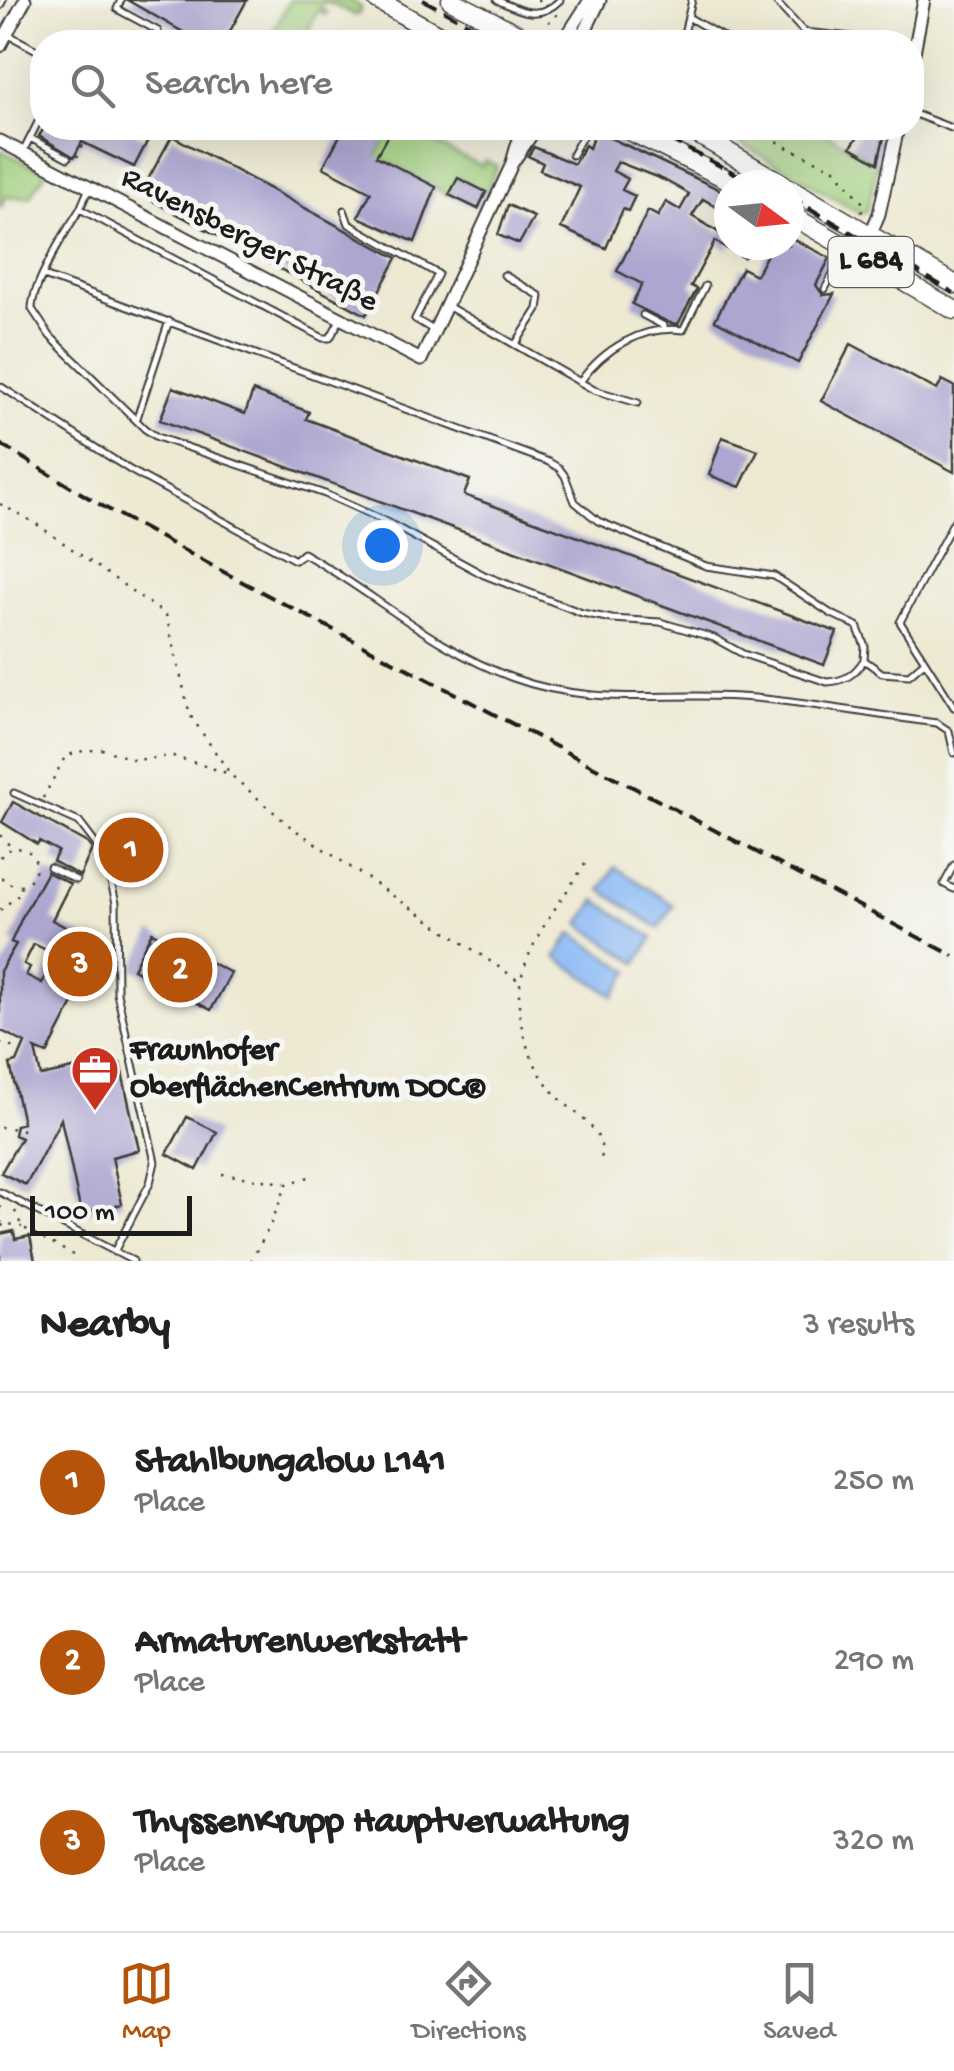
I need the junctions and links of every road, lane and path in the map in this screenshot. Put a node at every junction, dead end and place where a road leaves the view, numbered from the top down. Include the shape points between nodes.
1 (24, 0) edge
2 (121, 0) edge
3 (377, 0) edge
4 (451, 0) edge
5 (497, 0) edge
6 (590, 0) edge
7 (600, 0) edge
8 (692, 0) edge
9 (774, 0) edge
10 (924, 0) edge
11 (557, 3) edge
12 (688, 17) junction
13 (156, 30) edge
14 (430, 30) edge
15 (516, 30) edge
16 (544, 30) edge
17 (571, 30) edge
18 (586, 30) edge
19 (685, 30) edge
20 (711, 30) edge
21 (802, 30) edge
22 (917, 30) edge
23 (3, 40) edge
24 (30, 50) edge
25 (924, 117) edge
26 (954, 129) edge
27 (30, 138) edge
28 (34, 140) edge
29 (86, 140) edge
30 (518, 140) edge
31 (528, 140) edge
32 (581, 140) edge
33 (648, 140) edge
34 (708, 140) edge
35 (776, 140) edge
36 (895, 140) edge
37 (0, 141) edge
38 (575, 152) dead end
39 (22, 153) junction
40 (68, 158) joint
41 (510, 166) junction
42 (759, 170) edge
43 (714, 173) edge
44 (88, 188) junction
45 (804, 196) edge
46 (80, 209) junction
47 (344, 210) dead end
48 (861, 217) dead end
49 (804, 223) edge
50 (870, 235) junction
51 (847, 248) junction
52 (504, 275) dead end
53 (44, 276) junction
54 (954, 284) edge
55 (705, 286) dead end
56 (825, 289) dead end
57 (446, 305) junction
58 (954, 310) edge
59 (642, 315) dead end
60 (340, 320) junction
61 (169, 321) junction
62 (666, 328) junction
63 (434, 331) junction
64 (515, 345) junction
65 (580, 382) junction
66 (0, 386) edge
67 (638, 404) dead end
68 (137, 418) junction
69 (0, 504) edge
70 (954, 520) edge
71 (864, 660) junction
72 (924, 662) junction
73 (954, 708) edge
74 (954, 752) edge
75 (231, 775) junction
76 (14, 792) dead end
77 (39, 806) junction
78 (0, 836) edge
79 (12, 848) junction
80 (0, 857) edge
81 (585, 864) dead end
82 (954, 865) edge
83 (50, 866) dead end
84 (0, 876) edge
85 (76, 880) dead end
86 (21, 886) junction
87 (954, 889) edge
88 (0, 910) edge
89 (520, 982) junction
90 (0, 1043) edge
91 (17, 1049) dead end
92 (0, 1128) edge
93 (24, 1130) dead end
94 (602, 1160) dead end
95 (222, 1174) dead end
96 (312, 1176) dead end
97 (287, 1184) junction
98 (0, 1192) edge
99 (1, 1208) edge
100 (15, 1210) dead end
101 (1, 1222) edge
102 (22, 1228) junction
103 (4, 1233) dead end
104 (114, 1252) junction
105 (74, 1255) dead end
106 (133, 1261) edge
107 (251, 1261) edge

1 - 23 street
2 - 13 lane via 113,7
3 - 14 main road
4 - 15 main road
5 - 11 lane via 526,13
6 - 17 street
7 - 18 street
8 - 12 lane
9 - 21 lane
10 - 22 street
11 - 16 path via 560,13
12 - 19 lane
12 - 20 lane
23 - 24 lane
25 - 26 lane
27 - 39 lane
28 - 40 lane
29 - 40 path via 76,159
30 - 41 street
31 - 41 street
32 - 38 lane
33 - 43 main road
34 - 42 main road, L 684
35 - 48 path via 834,169 863,203
36 - 50 street
37 - 39 street, Ravensberger Straße
39 - 44 street, Ravensberger Straße
41 - 57 street
44 - 46 lane
44 - 60 street, Ravensberger Straße
45 - 50 main road, L 684
46 - 53 lane
46 - 60 lane via 323,338 330,338
47 - 63 lane via 349,224 438,274 415,319
49 - 51 main road, L 684
50 - 54 main road, L 684
51 - 56 lane
51 - 58 main road, L 684
52 - 64 lane via 540,296
53 - 61 lane
53 - 68 lane via 32,302 35,316
55 - 62 lane via 683,330
57 - 63 street
57 - 64 lane
59 - 62 lane
60 - 63 street, Ravensberger Straße via 421,360
61 - 68 lane
61 - 71 lane via 549,462 565,476 575,502 598,521 706,566 774,576 846,619 862,634
62 - 65 lane via 616,346
64 - 65 lane
65 - 67 lane
66 - 74 lane via 130,470 295,560 303,553 428,636 510,677 594,697 754,698 937,723 948,730
68 - 71 lane via 158,437 324,494 484,575 582,612 660,622 826,682 852,675
69 - 75 path via 166,615 190,715
70 - 72 lane via 900,622
71 - 72 lane via 895,676 909,675
72 - 73 lane
75 - 77 path via 173,756 135,760 102,749 76,752 66,757
75 - 89 path via 291,827
76 - 77 lane
77 - 104 lane via 79,822 98,847 116,903 117,993 155,1162
78 - 79 path
79 - 80 path
79 - 86 path via 29,852 36,862
81 - 89 path via 535,942
82 - 87 lane via 944,884
83 - 85 lane
84 - 86 path
86 - 88 path
89 - 94 path via 523,1041 554,1093 594,1129 604,1146
90 - 91 path
92 - 93 path
95 - 97 path
96 - 97 path
97 - 107 path
98 - 104 lane
99 - 101 path
100 - 102 path
101 - 102 path
101 - 103 path
102 - 105 path
104 - 106 lane

